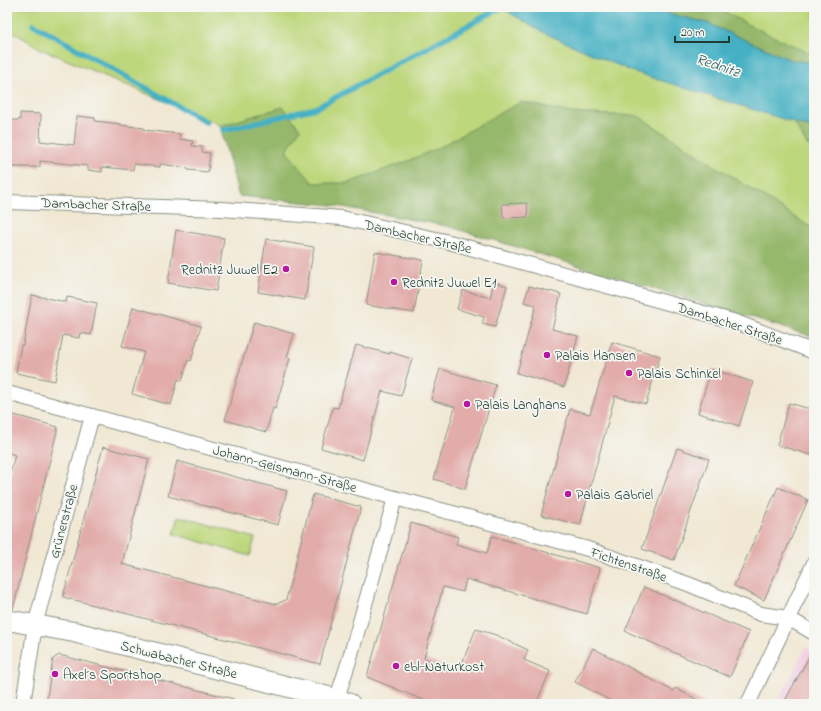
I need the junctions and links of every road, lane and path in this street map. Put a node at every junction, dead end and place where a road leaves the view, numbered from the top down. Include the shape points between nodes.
1 (7, 202) edge
2 (814, 352) edge
3 (7, 392) edge
4 (92, 416) junction
5 (395, 498) junction
6 (468, 517) joint
7 (814, 563) edge
8 (788, 618) junction
9 (7, 620) edge
10 (35, 625) junction
11 (814, 633) edge
12 (340, 702) edge
13 (23, 704) edge
14 (748, 704) edge

1 - 2 street, Dambacher Straße via 222,209 342,218 449,242 736,322
3 - 4 street
4 - 5 street, Johann-Geismann-Straße
4 - 10 street, Grünerstraße
5 - 6 street, Johann-Geismann-Straße
5 - 12 street
6 - 8 street, Fichtenstraße via 588,550 688,584 762,614
7 - 8 street
8 - 11 street
8 - 14 street
9 - 10 main road, Schwabacher Straße
10 - 12 main road, Schwabacher Straße via 74,632
10 - 13 street, Grünerstraße

